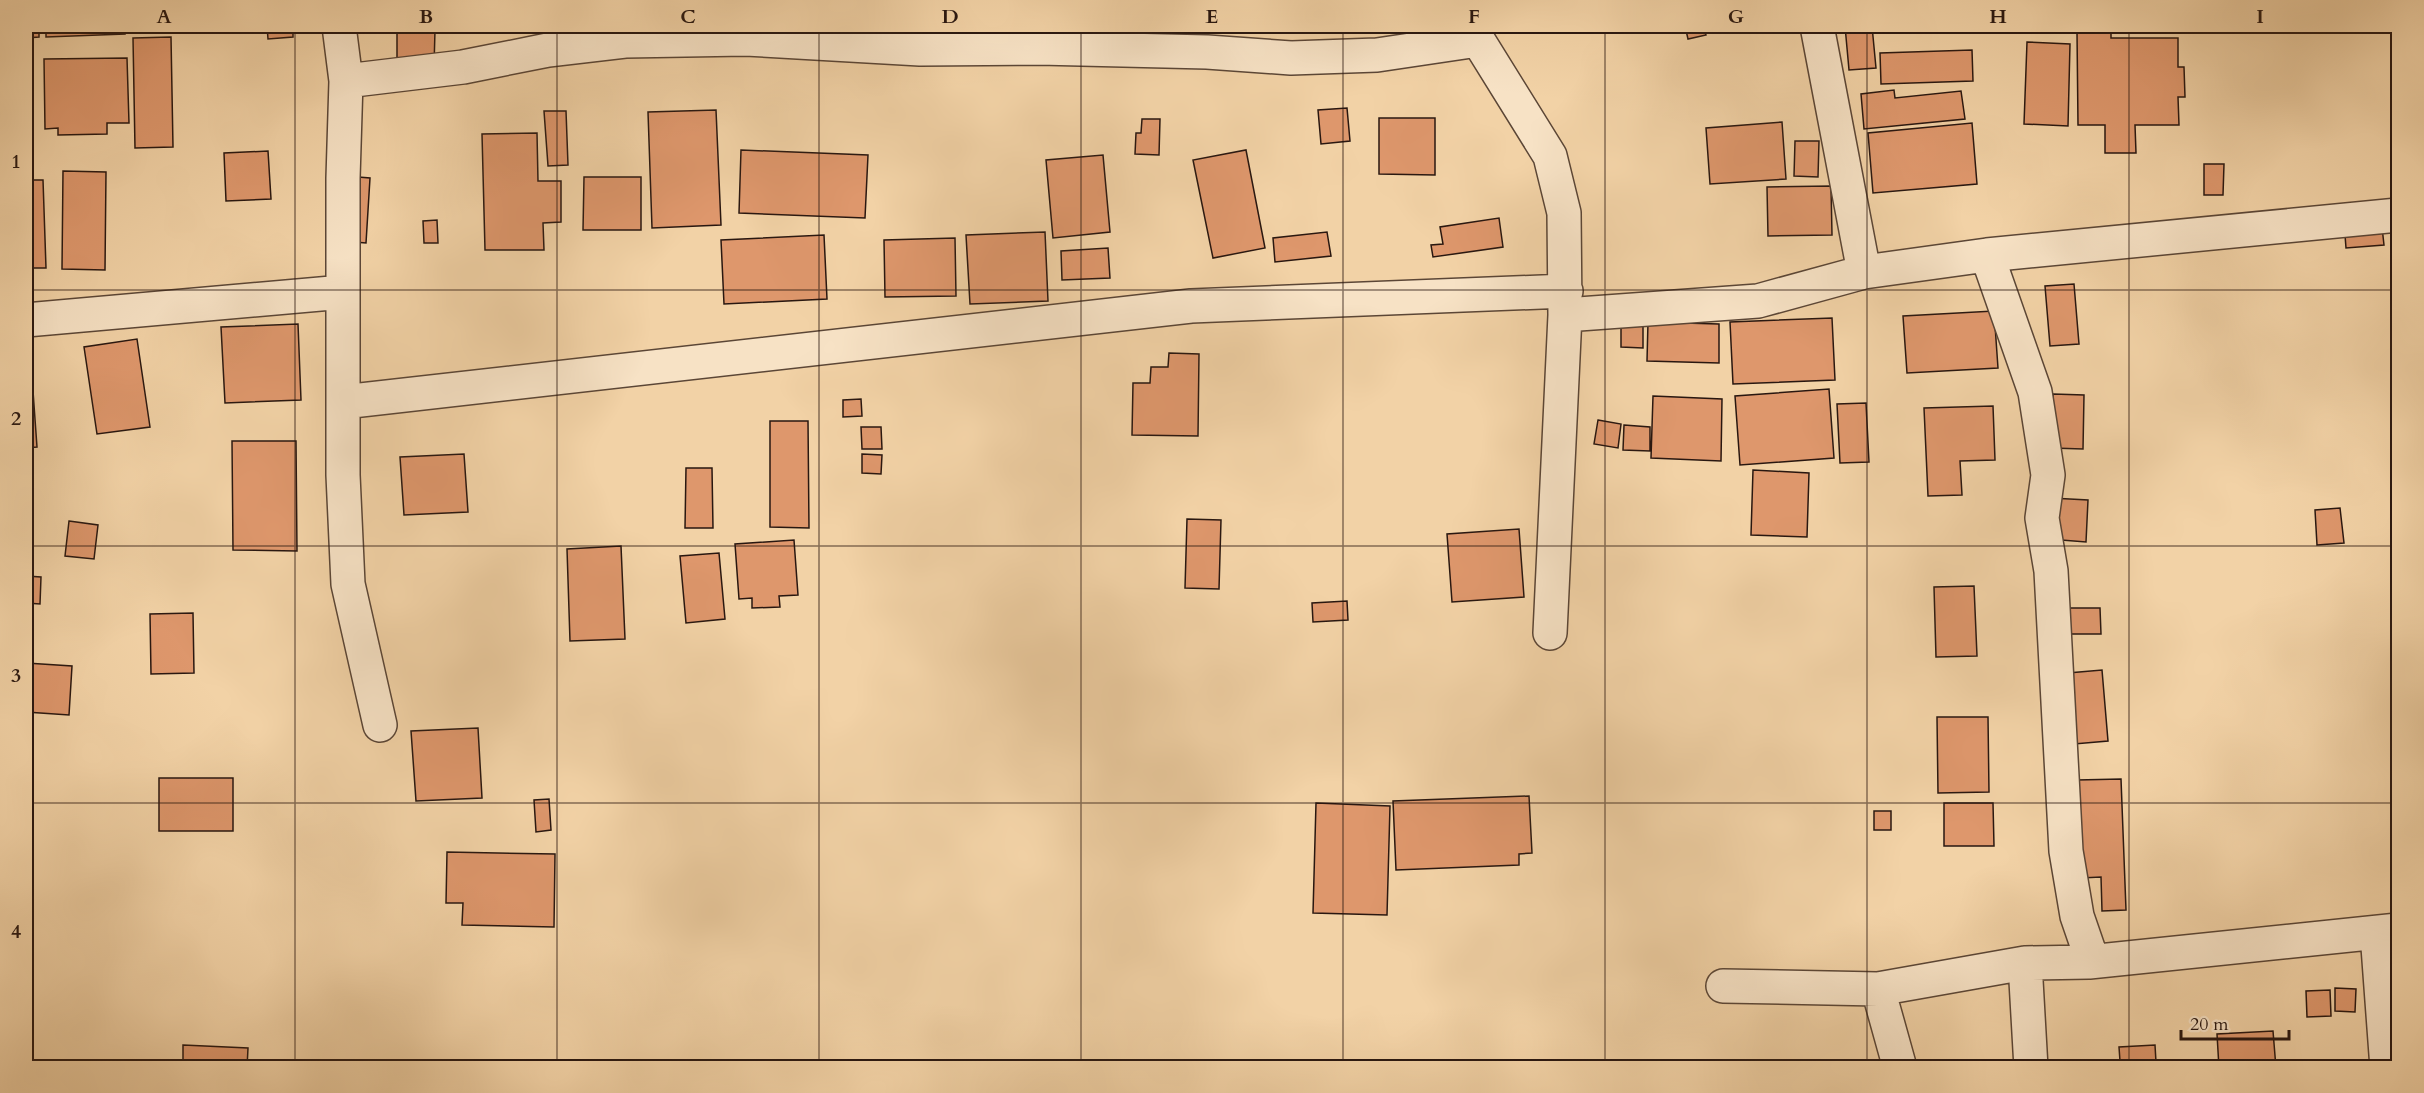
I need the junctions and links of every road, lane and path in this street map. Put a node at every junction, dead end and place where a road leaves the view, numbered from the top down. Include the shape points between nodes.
1 (339, 26) edge
2 (1818, 26) edge
3 (1477, 33) edge
4 (1038, 37) edge
5 (346, 81) junction
6 (2398, 215) edge
7 (1987, 255) junction
8 (1864, 272) junction
9 (343, 292) junction
10 (1566, 303) junction
11 (26, 320) edge
12 (343, 402) junction
13 (1550, 633) dead end
14 (380, 725) dead end
15 (2388, 932) edge
16 (2089, 962) junction
17 (2025, 963) junction
18 (1724, 986) dead end
19 (1878, 989) junction
20 (1900, 1068) edge
21 (2031, 1068) edge
22 (2387, 1068) edge

1 - 5 street
2 - 8 street
3 - 4 street via 1377,55 1291,58
3 - 10 street via 1550,156 1564,213
4 - 5 street via 920,49 746,39 625,41
5 - 9 street
6 - 7 street
7 - 8 street
7 - 16 street via 2035,392 2048,475 2042,518 2051,572 2066,851
8 - 10 street via 1758,301
9 - 11 street
9 - 12 street
10 - 12 street via 1191,306
10 - 13 street
12 - 14 street via 348,584
15 - 16 street
15 - 22 street
16 - 17 street
17 - 19 street
17 - 21 street
18 - 19 street
19 - 20 street

